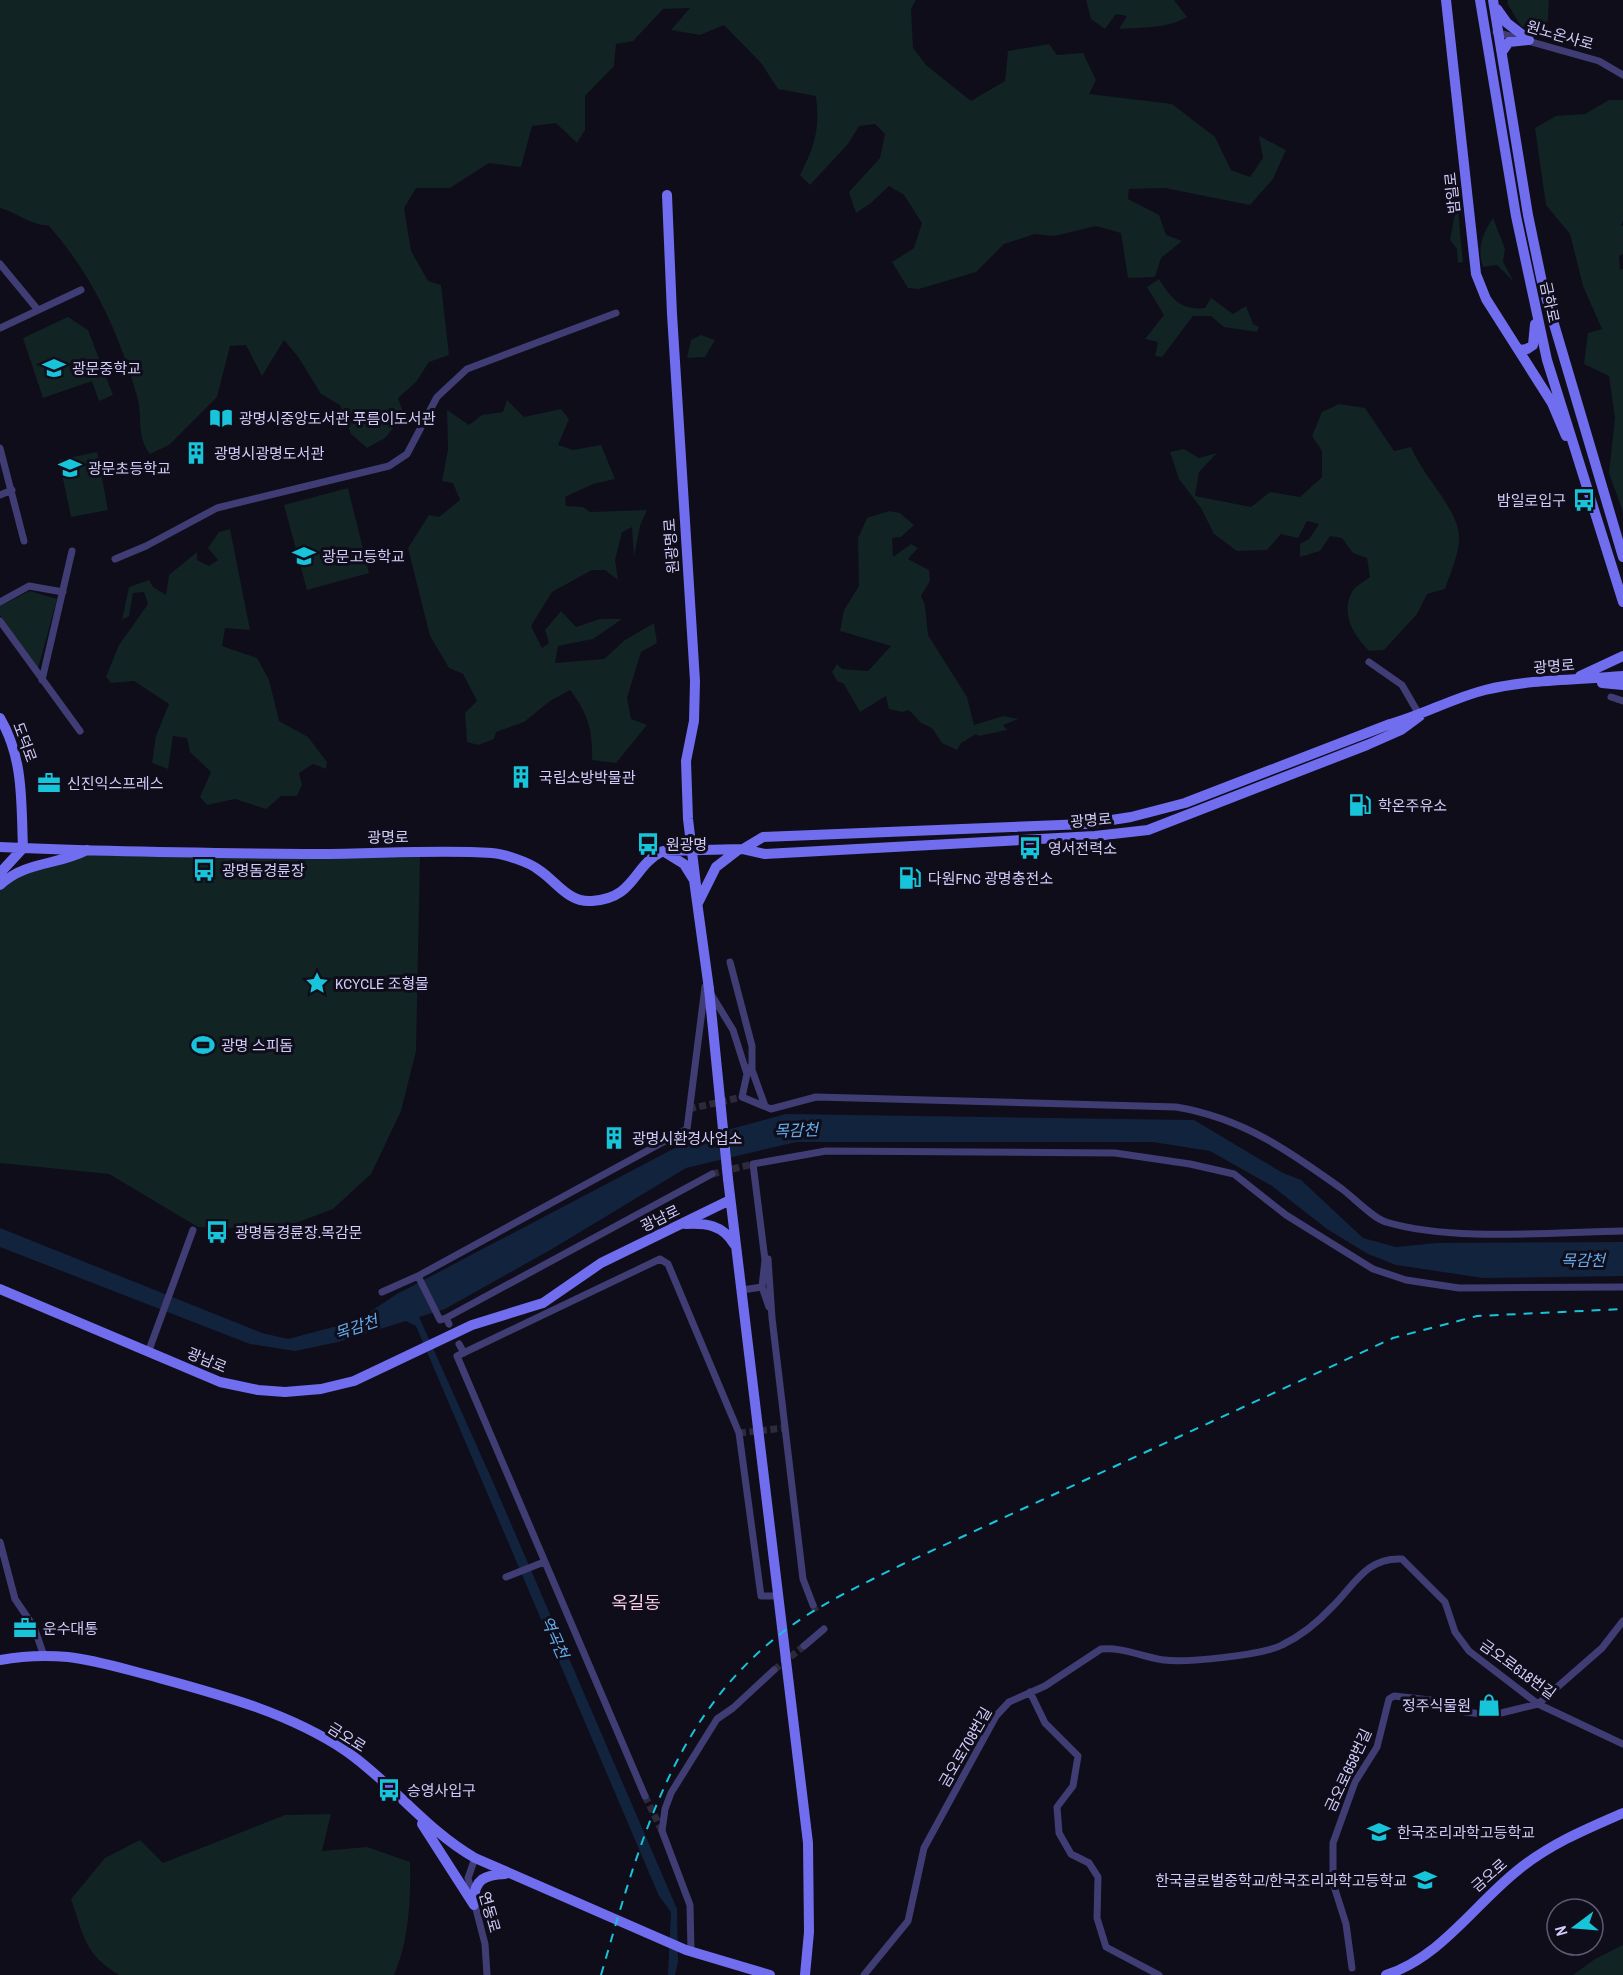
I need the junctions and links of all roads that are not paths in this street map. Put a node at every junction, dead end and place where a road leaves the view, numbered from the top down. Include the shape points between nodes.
1 (1446, 0) edge
2 (1480, 0) edge
3 (1494, 3) edge
4 (1486, 31) junction
5 (1498, 32) junction
6 (1529, 40) junction
7 (1502, 52) junction
8 (1623, 75) edge
9 (667, 195) dead end
10 (0, 264) edge
11 (81, 290) dead end
12 (1536, 309) junction
13 (38, 310) junction
14 (616, 313) dead end
15 (0, 328) edge
16 (1520, 350) junction
17 (1532, 369) junction
18 (1560, 399) junction
19 (1588, 434) junction
20 (0, 448) edge
21 (1582, 469) junction
22 (12, 490) junction
23 (0, 495) edge
24 (24, 541) dead end
25 (72, 550) dead end
26 (1623, 557) edge
27 (115, 559) dead end
28 (63, 592) junction
29 (0, 602) edge
30 (1623, 602) edge
31 (0, 621) edge
32 (1623, 656) edge
33 (1369, 662) dead end
34 (1623, 676) edge
35 (42, 680) junction
36 (1572, 680) junction
37 (1623, 685) edge
38 (1611, 697) dead end
39 (1623, 701) edge
40 (1420, 716) junction
41 (0, 718) edge
42 (80, 731) dead end
43 (0, 847) edge
44 (23, 848) junction
45 (87, 849) junction
46 (692, 850) junction
47 (741, 850) junction
48 (663, 851) junction
49 (0, 873) edge
50 (0, 885) edge
51 (698, 898) junction
52 (730, 962) dead end
53 (707, 976) junction
54 (708, 989) junction
55 (744, 1065) junction
56 (752, 1070) junction
57 (765, 1106) junction
58 (712, 1174) tunnel mouth
59 (730, 1200) junction
60 (682, 1224) junction
61 (193, 1230) dead end
62 (1623, 1231) edge
63 (764, 1246) junction
64 (737, 1250) junction
65 (418, 1276) junction
66 (762, 1287) junction
67 (1623, 1287) edge
68 (0, 1289) edge
69 (742, 1290) junction
70 (382, 1292) dead end
71 (772, 1318) junction
72 (459, 1344) dead end
73 (149, 1350) junction
74 (464, 1353) junction
75 (0, 1542) edge
76 (1402, 1559) joint
77 (544, 1562) junction
78 (506, 1577) dead end
79 (778, 1596) junction
80 (813, 1605) tunnel mouth
81 (1623, 1621) edge
82 (824, 1629) dead end
83 (804, 1646) tunnel mouth
84 (44, 1656) junction
85 (0, 1660) edge
86 (774, 1670) tunnel mouth
87 (1030, 1692) junction
88 (1538, 1704) junction
89 (1623, 1744) edge
90 (645, 1797) tunnel mouth
91 (408, 1804) junction
92 (1623, 1813) edge
93 (475, 1858) junction
94 (508, 1874) junction
95 (474, 1905) junction
96 (689, 1951) junction
97 (1352, 1968) dead end
98 (487, 1975) edge
99 (770, 1975) edge
100 (805, 1975) edge
101 (864, 1975) edge
102 (1159, 1975) edge
103 (1386, 1975) edge

1 - 16 main road, 밤일로 via 1476,274 1486,299
2 - 4 main road, 금하로
3 - 5 main road, 금하로
3 - 6 main road via 1507,23
4 - 5 street, 원노온사로
4 - 12 main road, 금하로 via 1516,216
5 - 6 street, 원노온사로
5 - 7 main road, 금하로
6 - 7 main road via 1509,42
6 - 8 street, 원노온사로 via 1599,61
7 - 19 main road, 금하로 via 1543,287
9 - 46 main road, 원광명로 via 695,681 694,721 686,761
10 - 13 street
11 - 13 street
12 - 16 main road via 1535,340 1530,348
12 - 18 main road, 금하로
13 - 15 street
14 - 27 street via 465,370 437,397 407,454 389,466 217,508
16 - 17 main road, 밤일로
17 - 18 main road
17 - 21 main road
18 - 19 main road
18 - 21 main road, 금하로
19 - 26 main road, 금하로
20 - 22 street
21 - 30 main road, 금하로
22 - 23 street
22 - 24 street
25 - 28 street
28 - 29 street via 29,586
28 - 35 street
31 - 35 street
32 - 36 main road
33 - 40 street via 1401,685
34 - 36 main road, 광명로
35 - 42 street
36 - 37 main road
36 - 40 main road, 광명로 via 1484,691
38 - 39 street
40 - 47 main road, 광명로 via 1185,803 1131,817 1086,824 763,837
40 - 47 main road, 광명로 via 1401,730 1367,745 1148,830 765,854
41 - 44 main road, 도덕로 via 12,740 20,772
43 - 44 main road, 광명로
44 - 45 main road, 광명로
44 - 49 main road
45 - 48 main road, 광명로 via 495,853 539,869 562,892 589,902 609,898 630,886 652,856
45 - 50 main road via 68,860 20,870
46 - 47 main road, 광명로
46 - 48 main road, 광명로
46 - 51 main road, 원광명로
47 - 51 main road via 716,867
48 - 51 main road via 684,864 694,880
51 - 53 main road, 원광명로
52 - 56 street via 752,1046
53 - 54 main road, 원광명로
53 - 65 street via 687,1129
54 - 55 street via 733,1030
54 - 59 main road, 원광명로, bridge
55 - 56 street
55 - 57 street via 747,1074 742,1097
56 - 57 street
57 - 62 street via 771,1109 816,1097 883,1097 1205,1111 1257,1132 1383,1222 1453,1233
58 - 65 street via 445,1321
59 - 60 main road, 광남로
59 - 64 main road, 원광명로
60 - 64 main road via 703,1223 717,1228 729,1235
60 - 73 main road, 광남로 via 601,1263 543,1304 472,1325 341,1385 285,1392 258,1390 220,1382
61 - 73 street
63 - 66 street
63 - 67 street via 753,1164 826,1151 1115,1154 1234,1174 1295,1221 1373,1269 1406,1280 1459,1288
63 - 71 street via 769,1261
64 - 69 main road, 원광명로
65 - 70 street
66 - 69 street
66 - 71 street
68 - 73 main road, 광남로
69 - 79 main road, 원광명로
71 - 80 street via 803,1579
72 - 74 street
74 - 77 street via 458,1356
74 - 79 street via 660,1260 668,1264 739,1434 761,1596
75 - 84 street via 15,1599 34,1627
76 - 87 street, 금오로708번길 via 1374,1564 1321,1618 1271,1650 1166,1660 1101,1649
76 - 88 street, 금오로618번길 via 1445,1602 1455,1632 1469,1651
77 - 78 street
77 - 90 street
79 - 100 main road, 원광명로 via 808,1843 809,1932
81 - 88 street via 1597,1653
82 - 83 street
84 - 85 main road, 금오로
84 - 91 main road, 금오로 via 123,1668 269,1712 344,1750
86 - 96 street via 717,1719 665,1809 662,1831 690,1905
87 - 101 street, 금오로708번길 via 1009,1702 996,1716 924,1848 908,1921
87 - 102 street via 1046,1724 1078,1756 1073,1786 1057,1807 1057,1824 1065,1847 1089,1863 1098,1877 1096,1909 1103,1941 1112,1951
88 - 89 street, 금오로618번길
88 - 97 street, 금오로658번길 via 1481,1714 1459,1711 1430,1699 1389,1699 1377,1747 1355,1782 1333,1843 1333,1883 1346,1924
91 - 93 main road, 금오로 via 448,1841
91 - 95 main road
92 - 103 main road, 금오로 via 1538,1854 1486,1897 1441,1944 1419,1960
93 - 94 main road, 금오로
93 - 95 street, 연동로 via 468,1878
94 - 95 main road via 481,1879 474,1889
94 - 96 main road, 금오로
95 - 98 street, 연동로 via 485,1944
96 - 99 main road

